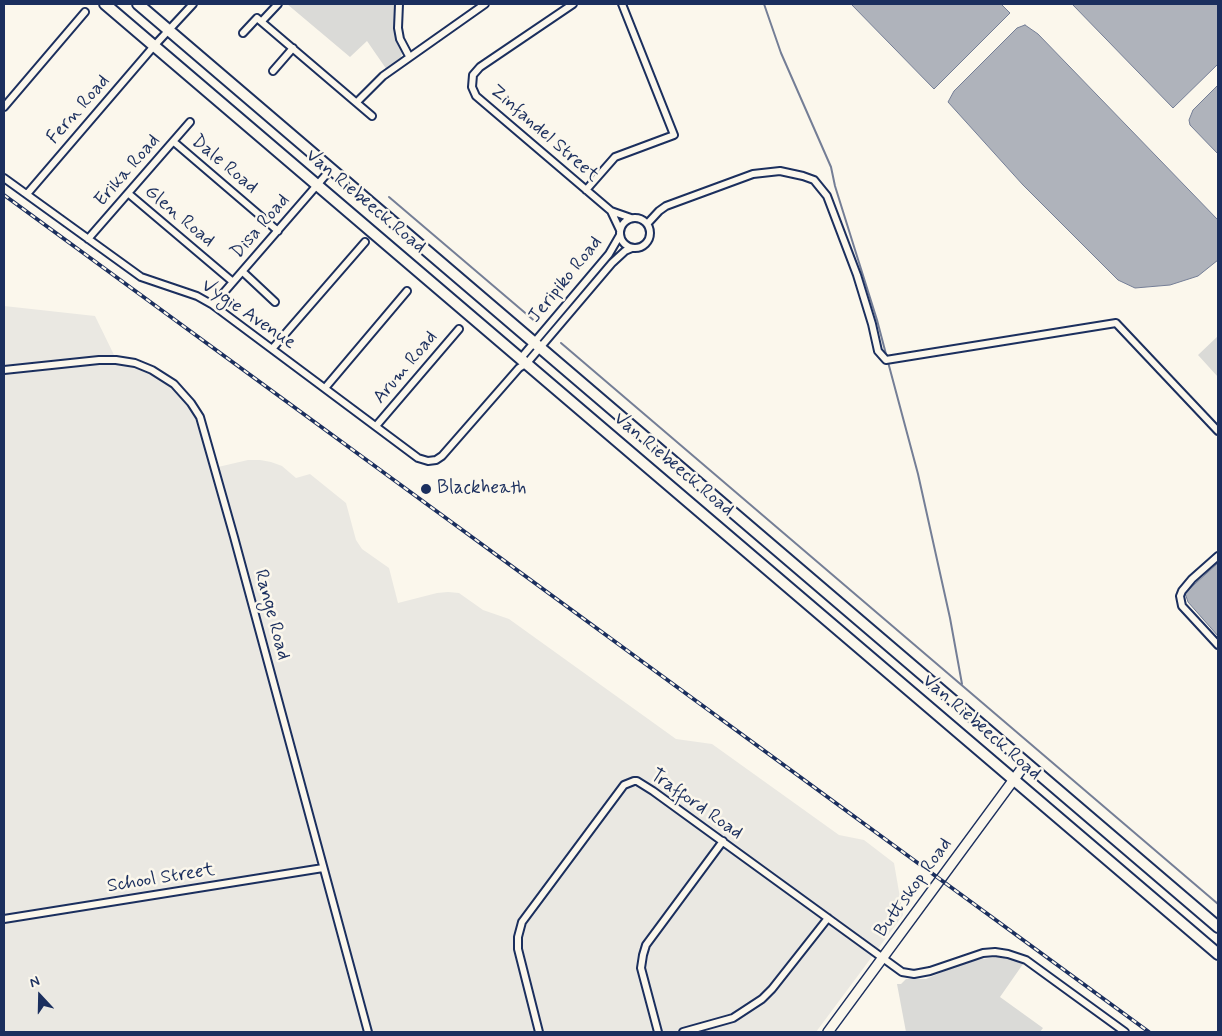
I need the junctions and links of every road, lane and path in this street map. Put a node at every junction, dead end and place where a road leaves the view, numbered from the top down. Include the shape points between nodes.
1 (105, 4) edge
2 (138, 4) edge
3 (193, 4) edge
4 (278, 4) edge
5 (399, 4) edge
6 (485, 4) edge
7 (573, 4) edge
8 (622, 4) edge
9 (85, 12) dead end
10 (262, 22) junction
11 (169, 30) junction
12 (243, 33) dead end
13 (154, 46) junction
14 (293, 48) junction
15 (409, 56) junction
16 (273, 71) dead end
17 (357, 102) junction
18 (4, 107) edge
19 (372, 116) dead end
20 (190, 122) dead end
21 (174, 142) junction
22 (331, 168) junction
23 (4, 178) edge
24 (317, 185) junction
25 (586, 190) junction
26 (27, 194) junction
27 (129, 194) junction
28 (611, 211) junction
29 (631, 218) junction
30 (647, 224) junction
31 (278, 230) junction
32 (620, 232) junction
33 (88, 239) junction
34 (365, 242) dead end
35 (632, 248) junction
36 (243, 272) junction
37 (233, 282) junction
38 (407, 291) dead end
39 (275, 302) dead end
40 (213, 305) junction
41 (459, 329) dead end
42 (537, 345) junction
43 (272, 349) junction
44 (523, 362) junction
45 (4, 370) edge
46 (324, 388) junction
47 (376, 426) junction
48 (1218, 431) edge
49 (1218, 556) edge
50 (1218, 645) edge
51 (1026, 763) junction
52 (1013, 780) junction
53 (722, 841) junction
54 (324, 868) junction
55 (828, 918) junction
56 (4, 919) edge
57 (1218, 927) edge
58 (1218, 954) edge
59 (882, 958) junction
60 (368, 1032) edge
61 (540, 1032) edge
62 (658, 1032) edge
63 (683, 1032) edge
64 (828, 1032) edge
65 (1125, 1032) edge

1 - 13 main road, Van Riebeeck Road
2 - 11 main road, Van Riebeeck Road
3 - 11 street, Fern Road
4 - 10 street
5 - 15 street via 400,40
6 - 15 street
7 - 25 street, Zinfandel Street via 480,68 473,75 472,87 476,96
8 - 25 street via 674,135 615,157
9 - 18 street
10 - 12 street via 257,18
10 - 14 street
11 - 13 street, Fern Road
11 - 22 main road, Van Riebeeck Road
13 - 24 main road, Van Riebeeck Road
13 - 26 street, Fern Road
14 - 16 street
14 - 17 street
15 - 17 street
17 - 19 street
20 - 21 street, Erika Road
21 - 27 street, Erika Road
21 - 31 street, Dale Road
22 - 24 street, Disa Road
22 - 42 main road, Van Riebeeck Road
23 - 26 street, Vygie Avenue
24 - 31 street, Disa Road
24 - 44 main road, Van Riebeeck Road
25 - 28 street, Zinfandel Street
26 - 33 street, Vygie Avenue
27 - 33 street, Erika Road
27 - 37 street, Glen Road
28 - 29 street, Zinfandel Street
28 - 32 street, Zinfandel Street
29 - 30 street via 640,218
29 - 32 street via 623,222
30 - 35 street via 650,231 647,242
30 - 48 street via 666,206 753,174 780,171 804,176 814,180 822,189 832,208 857,275 878,351 886,360 1116,323
31 - 36 street, Disa Road
32 - 35 street via 624,243
32 - 42 street, Jeripiko Road via 609,254
33 - 40 street, Vygie Avenue via 141,277 197,296
34 - 43 street
35 - 42 street, Jeripiko Road via 612,263
36 - 37 street, Disa Road
36 - 39 street
37 - 40 street, Disa Road
38 - 46 street
40 - 43 street, Vygie Avenue
41 - 47 street, Arum Road
42 - 44 street
42 - 51 main road, Van Riebeeck Road
43 - 46 street, Vygie Avenue
44 - 47 street, Vygie Avenue via 436,460 421,459
44 - 52 main road, Van Riebeeck Road
45 - 54 street, Range Road via 99,360 126,361 167,379 196,410 206,432
46 - 47 street, Vygie Avenue
49 - 50 street via 1192,579 1180,596 1182,606
51 - 52 street, Buttskop Road
51 - 57 main road, Van Riebeeck Road
52 - 58 main road, Van Riebeeck Road
52 - 59 street, Buttskop Road
53 - 55 street, Trafford Road
53 - 61 street, Trafford Road via 638,781 624,784 522,922 518,949
53 - 62 street via 646,945 641,968
54 - 56 street, School Street
54 - 60 street, Range Road
55 - 59 street, Trafford Road
55 - 63 street via 762,999 733,1018
59 - 64 street, Buttskop Road
59 - 65 street, Trafford Road via 902,972 914,974 978,954 1008,954 1026,960

